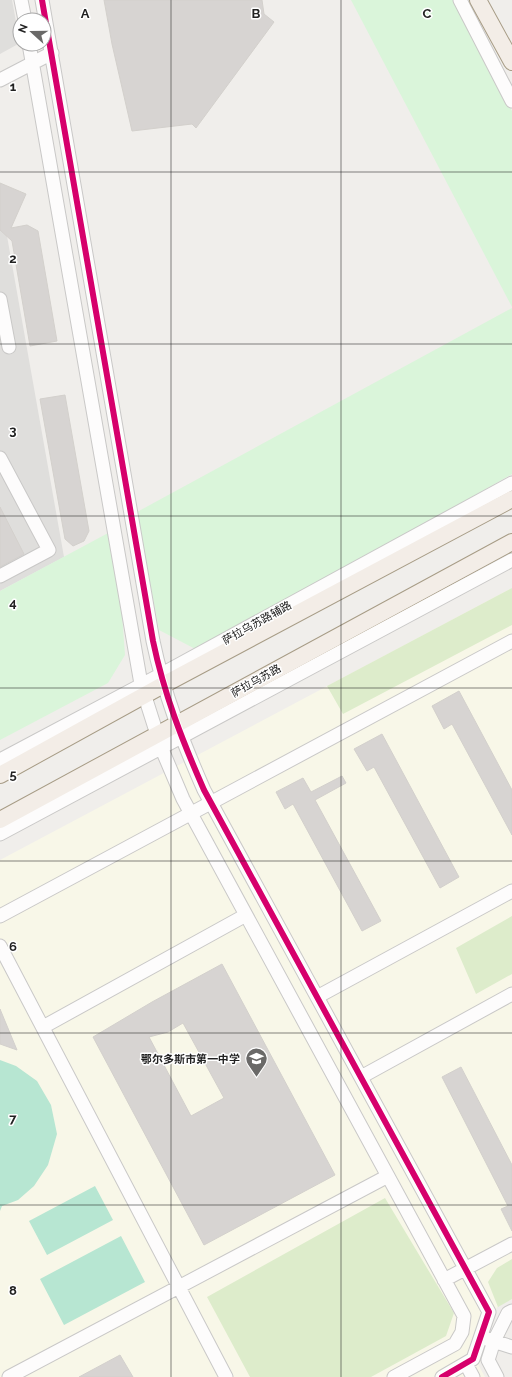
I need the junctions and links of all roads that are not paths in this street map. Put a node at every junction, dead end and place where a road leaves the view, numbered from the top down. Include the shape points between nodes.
1 (21, 0) edge
2 (42, 0) edge
3 (460, 0) edge
4 (478, 0) edge
5 (23, 12) edge
6 (30, 52) edge
7 (52, 53) junction
8 (512, 62) edge
9 (32, 63) junction
10 (0, 80) edge
11 (512, 101) edge
12 (0, 299) edge
13 (9, 347) dead end
14 (0, 458) edge
15 (512, 483) edge
16 (512, 500) edge
17 (512, 542) edge
18 (512, 560) edge
19 (0, 576) edge
20 (512, 641) edge
21 (162, 680) junction
22 (143, 690) junction
23 (178, 731) junction
24 (159, 741) junction
25 (0, 760) edge
26 (0, 775) edge
27 (211, 803) junction
28 (191, 813) junction
29 (0, 820) edge
30 (0, 834) edge
31 (512, 891) edge
32 (246, 915) junction
33 (0, 916) edge
34 (0, 946) edge
35 (512, 994) edge
36 (317, 997) junction
37 (43, 1027) junction
38 (360, 1077) junction
39 (388, 1176) junction
40 (512, 1244) edge
41 (466, 1269) junction
42 (444, 1280) junction
43 (179, 1287) junction
44 (512, 1311) edge
45 (462, 1332) junction
46 (480, 1337) junction
47 (494, 1341) junction
48 (512, 1346) edge
49 (466, 1364) junction
50 (9, 1377) edge
51 (226, 1377) edge
52 (394, 1377) edge
53 (442, 1377) edge
54 (472, 1377) edge
55 (497, 1377) edge

1 - 5 street
2 - 7 street
3 - 11 street
4 - 8 main road
6 - 9 street
7 - 9 street
7 - 21 street
9 - 10 street
9 - 22 street
12 - 13 street
14 - 19 street via 49,550
15 - 21 street, 萨拉乌苏路辅路
16 - 21 main road
17 - 23 main road, 萨拉乌苏路
18 - 23 street
20 - 27 street
21 - 22 main road
21 - 23 street
22 - 24 street
22 - 25 street
22 - 26 main road
23 - 24 main road, 萨拉乌苏路
23 - 27 street
24 - 28 street
24 - 29 main road, 萨拉乌苏路
24 - 30 street
27 - 28 street
27 - 36 street
28 - 32 street
28 - 33 street
31 - 36 street
32 - 37 street
32 - 39 street
34 - 37 street
35 - 38 street
36 - 38 street
37 - 43 street
38 - 41 street
39 - 42 street
39 - 43 street
40 - 41 street
41 - 42 street
41 - 46 street via 489,1312
42 - 45 street via 464,1316
43 - 50 street
43 - 51 street
44 - 47 street via 508,1313
45 - 46 street
45 - 52 street via 455,1344
46 - 47 street
46 - 49 street via 473,1359
47 - 48 street
47 - 55 street via 488,1360
49 - 53 street
49 - 54 street

